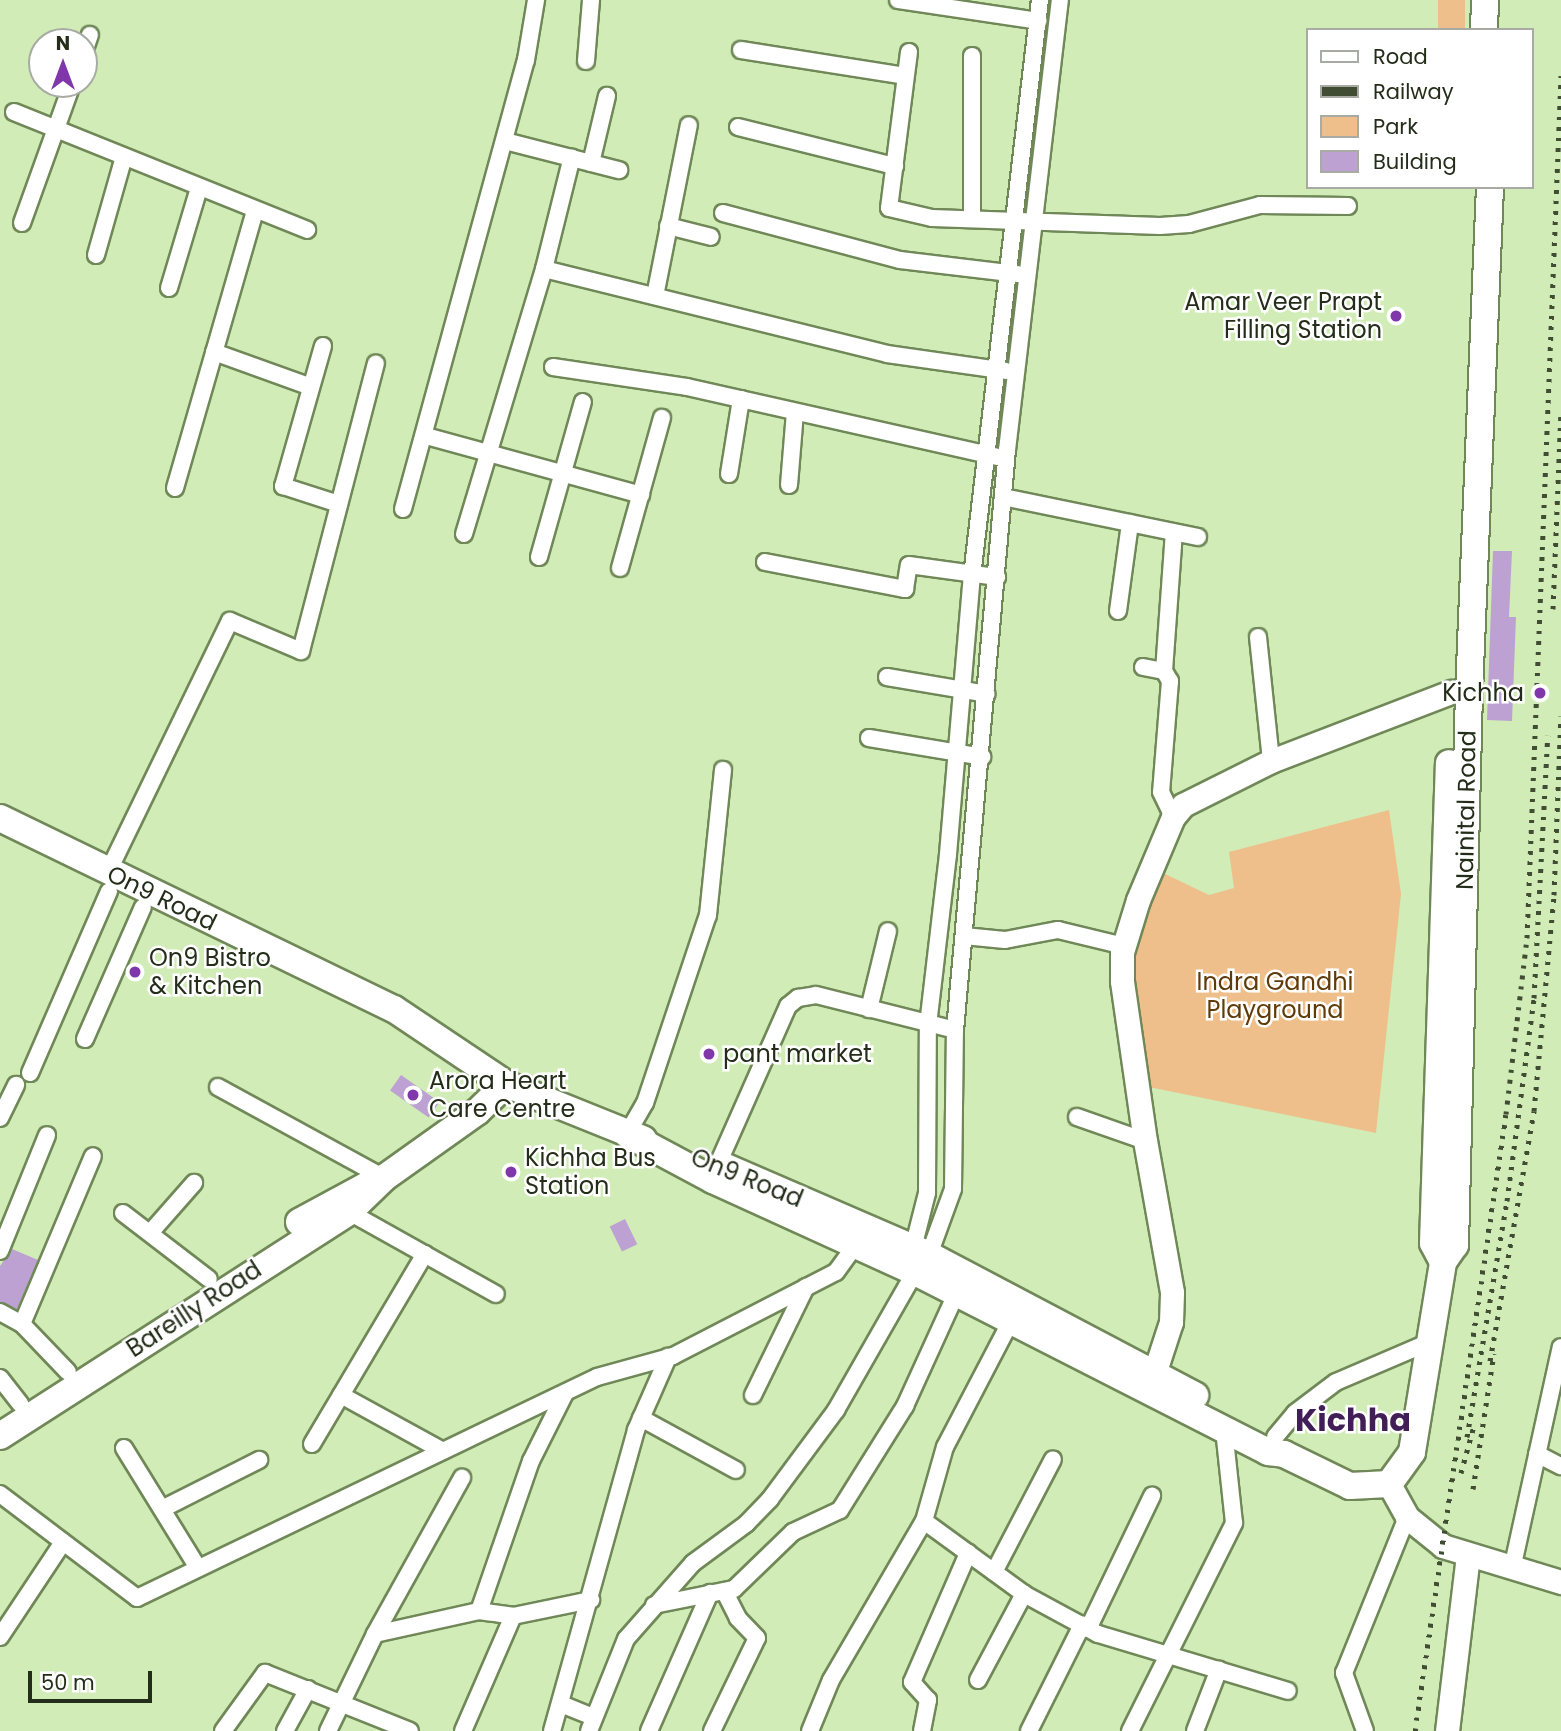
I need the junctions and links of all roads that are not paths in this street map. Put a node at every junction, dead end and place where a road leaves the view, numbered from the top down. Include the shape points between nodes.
1 (536, 0) edge
2 (591, 0) edge
3 (898, 0) edge
4 (1040, 0) edge
5 (1059, 0) edge
6 (1485, 0) edge
7 (1038, 21) junction
8 (1484, 28) edge
9 (741, 50) dead end
10 (909, 52) dead end
11 (972, 56) dead end
12 (586, 61) dead end
13 (905, 76) junction
14 (607, 96) dead end
15 (67, 98) edge
16 (14, 112) dead end
17 (690, 125) dead end
18 (738, 127) dead end
19 (55, 129) junction
20 (505, 141) junction
21 (124, 157) junction
22 (572, 158) junction
23 (591, 163) junction
24 (895, 166) junction
25 (619, 170) dead end
26 (199, 188) junction
27 (1473, 189) edge
28 (1490, 189) edge
29 (1348, 206) dead end
30 (255, 211) junction
31 (723, 213) dead end
32 (972, 219) junction
33 (1014, 220) junction
34 (1034, 221) junction
35 (22, 223) dead end
36 (668, 226) junction
37 (307, 230) dead end
38 (711, 237) dead end
39 (96, 256) dead end
40 (544, 268) junction
41 (1008, 273) junction
42 (1027, 275) junction
43 (169, 288) dead end
44 (655, 296) junction
45 (323, 346) dead end
46 (214, 352) junction
47 (376, 364) dead end
48 (553, 367) dead end
49 (996, 370) junction
50 (1016, 372) junction
51 (311, 387) junction
52 (741, 399) junction
53 (583, 402) dead end
54 (795, 412) junction
55 (662, 418) dead end
56 (426, 436) junction
57 (489, 453) junction
58 (986, 455) junction
59 (1006, 458) junction
60 (562, 473) junction
61 (729, 474) dead end
62 (789, 485) dead end
63 (175, 488) dead end
64 (641, 495) junction
65 (1003, 497) junction
66 (339, 504) junction
67 (403, 509) dead end
68 (1130, 523) junction
69 (1174, 532) junction
70 (464, 534) dead end
71 (1198, 537) dead end
72 (539, 557) dead end
73 (765, 562) dead end
74 (620, 568) dead end
75 (972, 576) junction
76 (997, 578) junction
77 (1118, 611) dead end
78 (1258, 637) dead end
79 (1143, 667) dead end
80 (1164, 671) junction
81 (887, 677) dead end
82 (1451, 692) junction
83 (962, 693) junction
84 (987, 694) junction
85 (869, 738) dead end
86 (957, 755) junction
87 (982, 757) junction
88 (1271, 761) junction
89 (723, 770) dead end
90 (1172, 817) junction
91 (0, 818) edge
92 (0, 839) edge
93 (109, 881) junction
94 (144, 907) junction
95 (888, 931) dead end
96 (964, 936) junction
97 (1124, 946) junction
98 (869, 1009) junction
99 (928, 1025) junction
100 (956, 1030) junction
101 (85, 1039) dead end
102 (458, 1056) junction
103 (30, 1073) dead end
104 (506, 1084) junction
105 (16, 1085) dead end
106 (218, 1087) dead end
107 (1077, 1116) dead end
108 (0, 1118) edge
109 (627, 1134) junction
110 (47, 1135) dead end
111 (1146, 1141) junction
112 (93, 1156) dead end
113 (718, 1164) junction
114 (384, 1178) junction
115 (194, 1183) dead end
116 (349, 1212) junction
117 (123, 1213) dead end
118 (150, 1233) junction
119 (855, 1246) junction
120 (0, 1251) edge
121 (425, 1254) junction
122 (919, 1258) junction
123 (1443, 1262) junction
124 (209, 1279) junction
125 (806, 1287) junction
126 (496, 1293) dead end
127 (956, 1293) junction
128 (0, 1312) edge
129 (1011, 1321) junction
130 (22, 1324) junction
131 (1430, 1342) junction
132 (1561, 1347) edge
133 (668, 1357) junction
134 (68, 1372) junction
135 (1154, 1374) junction
136 (0, 1378) edge
137 (1557, 1380) edge
138 (565, 1393) junction
139 (341, 1395) junction
140 (752, 1395) dead end
141 (10, 1410) edge
142 (641, 1418) junction
143 (1224, 1429) junction
144 (0, 1436) edge
145 (312, 1444) dead end
146 (1280, 1445) junction
147 (124, 1448) dead end
148 (443, 1451) junction
149 (1538, 1454) junction
150 (1053, 1459) dead end
151 (259, 1461) dead end
152 (1561, 1465) edge
153 (736, 1470) dead end
154 (462, 1478) dead end
155 (1389, 1484) junction
156 (0, 1494) edge
157 (1152, 1496) dead end
158 (162, 1509) junction
159 (1407, 1517) junction
160 (924, 1521) junction
161 (63, 1542) junction
162 (968, 1553) junction
163 (1468, 1556) junction
164 (198, 1568) junction
165 (1512, 1569) junction
166 (994, 1572) junction
167 (1561, 1583) edge
168 (717, 1592) junction
169 (1024, 1594) junction
170 (591, 1600) junction
171 (654, 1605) junction
172 (479, 1611) junction
173 (513, 1616) junction
174 (1085, 1627) junction
175 (375, 1633) junction
176 (0, 1637) edge
177 (1167, 1655) junction
178 (1219, 1669) junction
179 (978, 1680) dead end
180 (308, 1689) junction
181 (1288, 1691) dead end
182 (342, 1703) junction
183 (561, 1704) junction
184 (592, 1724) edge
185 (387, 1726) edge
186 (223, 1731) edge
187 (285, 1731) edge
188 (328, 1731) edge
189 (410, 1731) edge
190 (463, 1731) edge
191 (552, 1731) edge
192 (649, 1731) edge
193 (712, 1731) edge
194 (810, 1731) edge
195 (923, 1731) edge
196 (1030, 1731) edge
197 (1130, 1731) edge
198 (1195, 1731) edge
199 (1365, 1731) edge
200 (1447, 1731) edge

1 - 20 street
2 - 12 street
3 - 7 street
4 - 7 street
5 - 34 street
6 - 8 main road
7 - 33 street
9 - 13 street
10 - 13 street
11 - 32 street
13 - 24 street
14 - 23 street
15 - 19 street
16 - 19 street
17 - 36 street
18 - 24 street
19 - 21 street
19 - 35 street
20 - 22 street
20 - 56 street
21 - 26 street
21 - 39 street
22 - 23 street
22 - 40 street
23 - 25 street
24 - 32 street via 890,208 932,218
26 - 30 street
26 - 43 street
27 - 82 main road, Nainital Road
28 - 123 main road, Nainital Road via 1469,692 1455,1245
29 - 34 street via 1260,205 1189,225
30 - 37 street
30 - 46 street
31 - 41 street via 900,260
32 - 33 street
33 - 34 street
33 - 41 street
34 - 42 street
36 - 38 street
36 - 44 street
40 - 44 street
40 - 57 street
41 - 42 street
41 - 49 street
42 - 50 street
44 - 49 street via 887,354
45 - 51 street
46 - 51 street
46 - 63 street
47 - 66 street
48 - 52 street
49 - 50 street
49 - 58 street
50 - 59 street
51 - 66 street via 283,486
52 - 54 street
52 - 61 street
53 - 60 street
54 - 58 street
54 - 62 street
55 - 64 street
56 - 57 street
56 - 67 street
57 - 60 street
57 - 70 street
58 - 59 street
58 - 75 street
59 - 65 street
60 - 64 street
60 - 72 street
64 - 74 street
65 - 68 street
65 - 76 street
66 - 93 street via 301,651 230,621
68 - 69 street
68 - 77 street
69 - 71 street
69 - 80 street
73 - 75 street via 905,589 909,565
75 - 76 street
75 - 83 street
76 - 84 street
78 - 88 street
79 - 80 street
80 - 90 street via 1170,681 1161,792
81 - 83 street
82 - 88 street
82 - 123 main road, Nainital Road via 1433,1243
83 - 84 street
83 - 86 street
84 - 87 street
85 - 86 street
86 - 87 street
86 - 99 street
87 - 96 street
88 - 90 street via 1183,805
89 - 109 street via 708,915 645,1103
90 - 97 street
91 - 93 main road, On9 Road
92 - 93 main road
93 - 94 main road
93 - 102 main road, On9 Road via 394,1009
93 - 103 street
94 - 101 street
94 - 102 main road via 384,1025
95 - 98 street
96 - 97 street via 1005,940 1058,930
96 - 100 street
97 - 111 street via 1122,981
98 - 99 street
98 - 113 street via 816,995 788,1006
99 - 100 street
99 - 122 street via 927,1193
100 - 122 street via 953,1189
102 - 104 main road, On9 Road
104 - 109 main road, On9 Road
104 - 114 main road, Bareilly Road via 477,1112
105 - 108 street
106 - 114 street
107 - 111 street
109 - 113 main road, On9 Road
109 - 119 main road
110 - 120 street
111 - 135 street via 1172,1292 1171,1322
112 - 130 street
113 - 122 main road, On9 Road
114 - 116 main road, Bareilly Road
114 - 124 main road, Bareilly Road via 335,1199
115 - 118 street
116 - 121 street
116 - 144 main road, Bareilly Road
117 - 118 street
118 - 124 street
119 - 122 main road
119 - 125 street via 836,1272
121 - 126 street
121 - 139 street
122 - 127 main road
122 - 135 main road, On9 Road
122 - 171 street via 836,1410 770,1499 746,1524 693,1563
123 - 131 main road, Nainital Road
124 - 134 main road, Bareilly Road
125 - 133 street
125 - 140 street
127 - 129 main road
127 - 168 street via 905,1406 840,1510 793,1532 734,1589
128 - 130 street
129 - 143 main road
129 - 160 street via 945,1447
130 - 134 street
131 - 146 street via 1336,1382 1295,1413
131 - 155 main road, Nainital Road via 1412,1452
132 - 137 street
133 - 138 street via 597,1377
133 - 142 street
134 - 141 main road, Bareilly Road
135 - 146 main road, On9 Road
136 - 141 street
137 - 149 street
138 - 148 street
138 - 172 street via 531,1461
139 - 145 street
139 - 148 street
142 - 153 street
142 - 170 street
143 - 146 main road via 1268,1452
143 - 177 street via 1234,1523
146 - 155 main road, On9 Road via 1350,1486
147 - 158 street
148 - 164 street
149 - 152 street
149 - 165 street
150 - 166 street
151 - 158 street
154 - 175 street
155 - 159 street
156 - 161 street
157 - 174 street
158 - 164 street
159 - 163 street via 1443,1546
159 - 199 street via 1344,1673
160 - 162 street
160 - 194 street via 831,1680
161 - 164 street via 137,1598
161 - 176 street
162 - 166 street
162 - 195 street via 912,1682 928,1700
163 - 165 street
163 - 200 street
165 - 167 street
166 - 169 street
168 - 171 street
168 - 192 street
168 - 193 street via 757,1638
169 - 174 street
169 - 179 street
170 - 173 street
170 - 183 street
171 - 184 street via 626,1639
172 - 173 street
172 - 175 street
173 - 190 street
174 - 177 street
174 - 196 street
175 - 182 street
177 - 178 street
177 - 197 street
178 - 181 street
178 - 198 street
180 - 182 street
180 - 186 street via 265,1672
180 - 187 street
182 - 185 street
182 - 188 street
183 - 184 street
183 - 191 street
185 - 189 street

